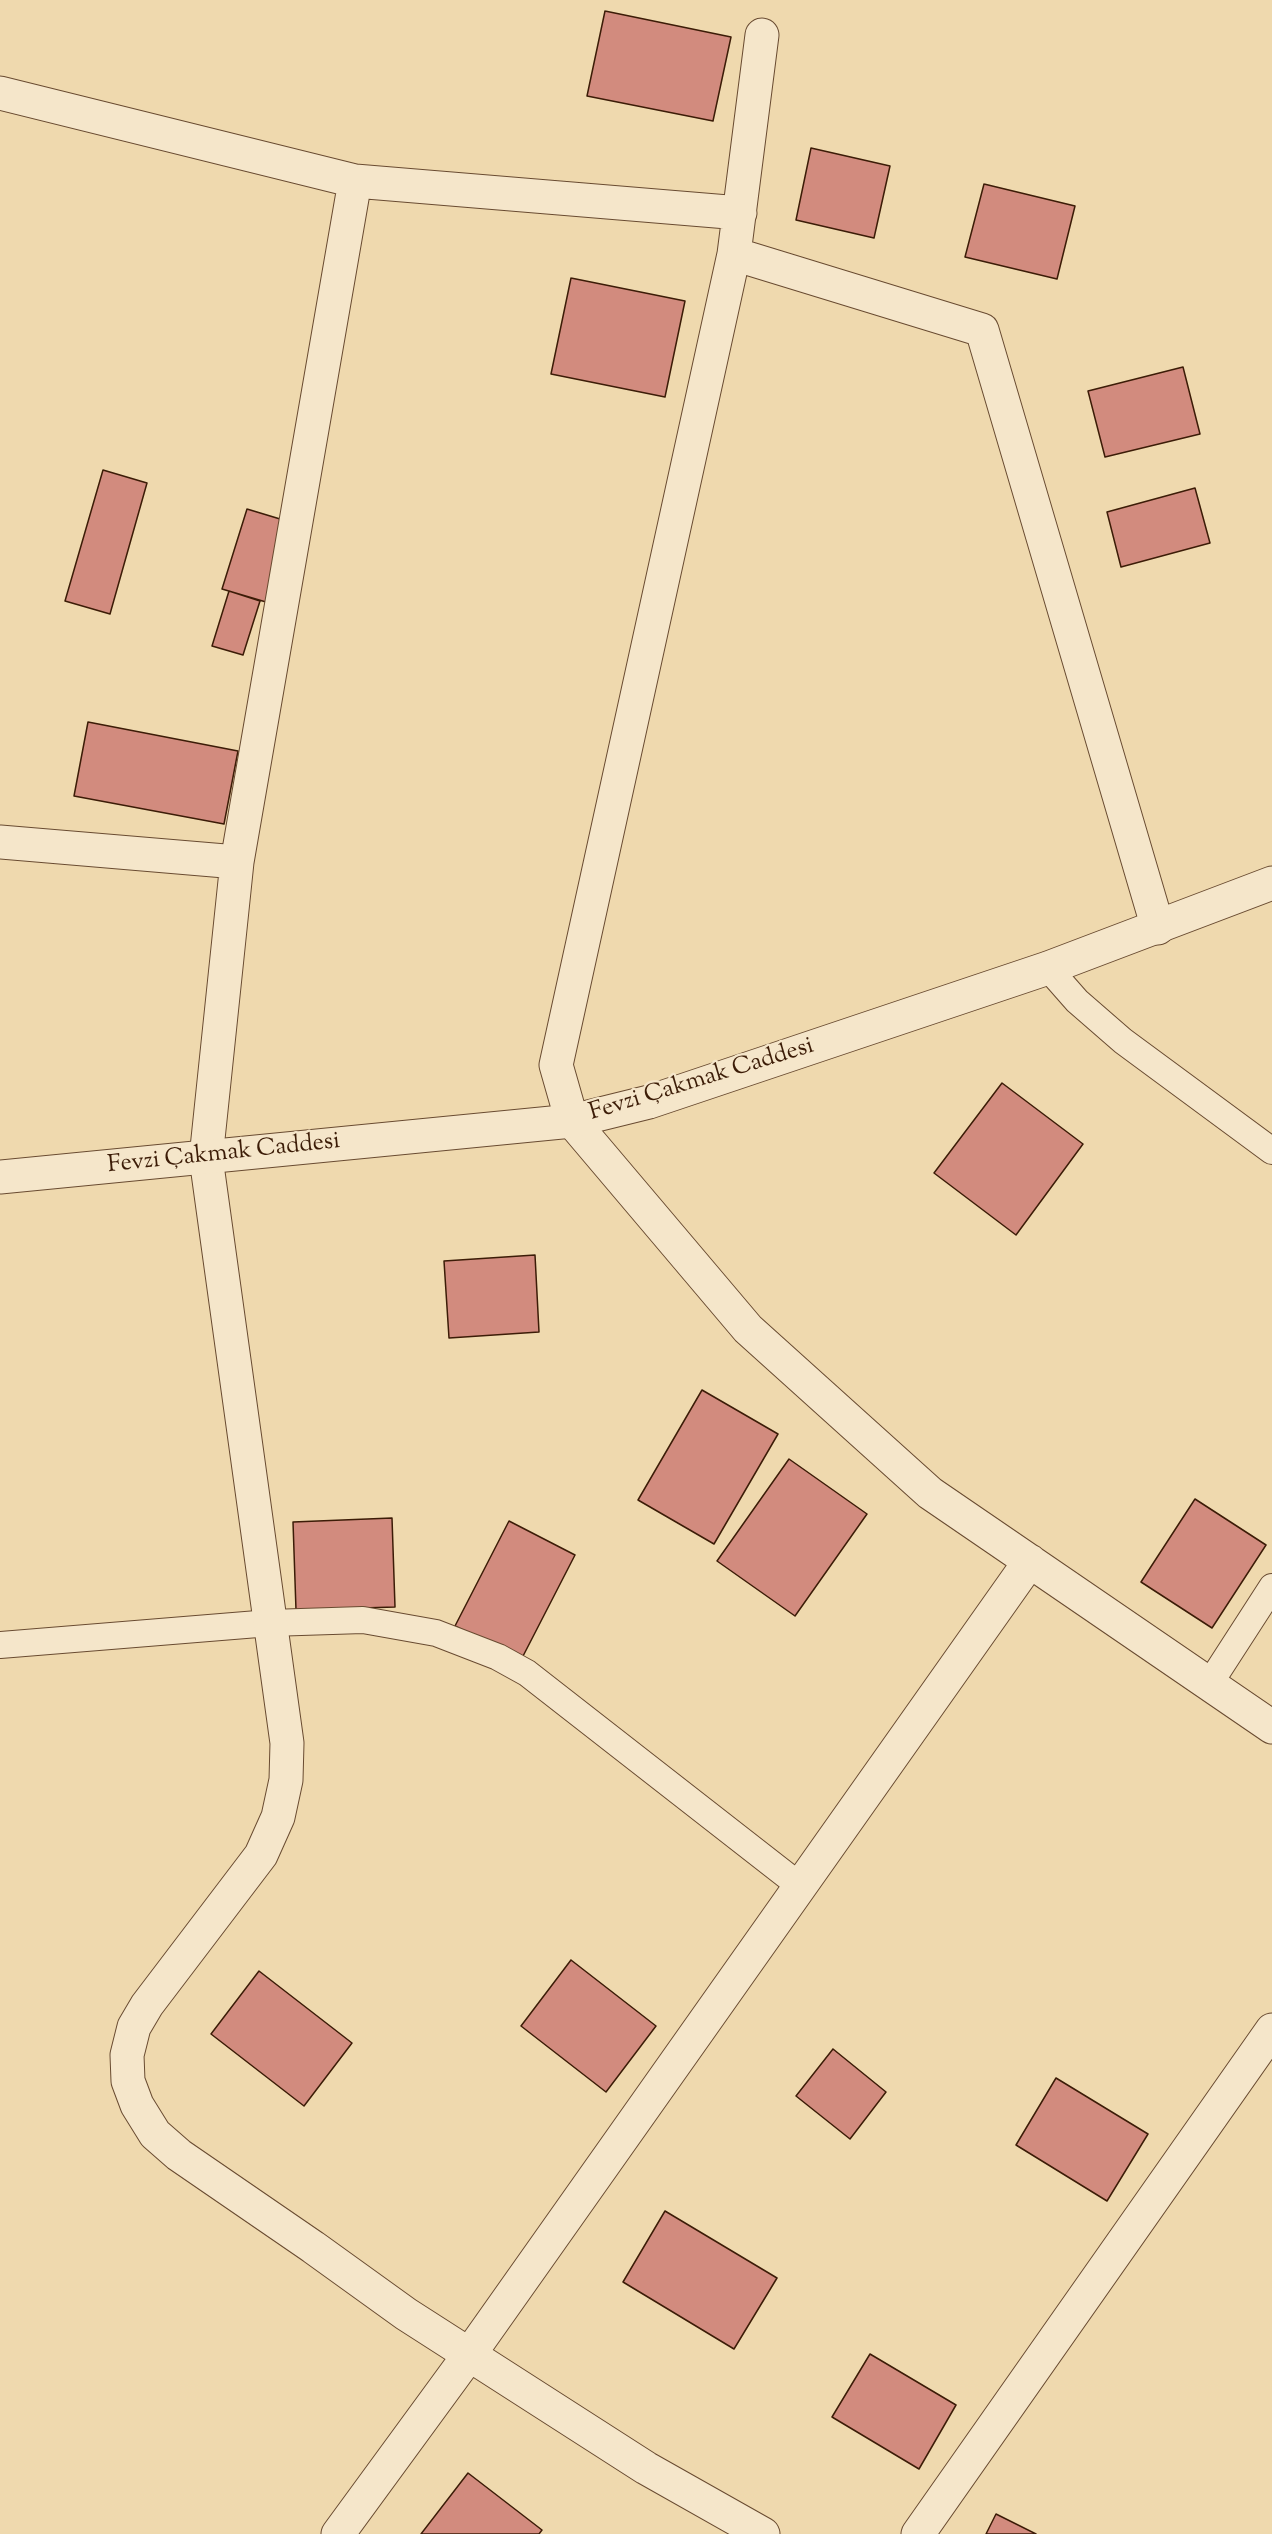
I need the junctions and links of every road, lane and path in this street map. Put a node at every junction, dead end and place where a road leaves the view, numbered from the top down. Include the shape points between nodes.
1 (762, 35) dead end
2 (0, 93) edge
3 (355, 181) junction
4 (740, 213) junction
5 (734, 254) junction
6 (0, 842) edge
7 (237, 862) junction
8 (1272, 883) edge
9 (1158, 928) junction
10 (1048, 968) junction
11 (572, 1121) junction
12 (1272, 1151) edge
13 (206, 1158) junction
14 (0, 1177) edge
15 (1030, 1561) junction
16 (1272, 1587) edge
17 (270, 1623) junction
18 (0, 1645) edge
19 (1210, 1683) junction
20 (1272, 1727) edge
21 (800, 1886) junction
22 (1272, 2030) edge
23 (469, 2355) junction
24 (338, 2534) edge
25 (763, 2534) edge
26 (918, 2534) edge

1 - 4 street
2 - 3 street
3 - 4 street
3 - 7 street
4 - 5 street
5 - 9 street via 982,330
5 - 11 street via 556,1065
6 - 7 street
7 - 13 street
8 - 9 street, Fevzi Çakmak Caddesi
9 - 10 street, Fevzi Çakmak Caddesi
10 - 11 street, Fevzi Çakmak Caddesi via 648,1102
10 - 12 lane via 1077,1001 1123,1041
11 - 13 street, Fevzi Çakmak Caddesi
11 - 15 street via 748,1329 930,1493
13 - 14 street, Fevzi Çakmak Caddesi
13 - 17 street
15 - 19 street
15 - 21 street
16 - 19 lane
17 - 18 lane
17 - 21 lane via 363,1620 400,1625 436,1633 498,1657 527,1673
17 - 23 street via 287,1743 286,1780 278,1817 261,1855 134,2027 127,2055 128,2081 155,2134 179,2155
19 - 20 street
21 - 23 street
22 - 26 street
23 - 24 street
23 - 25 street via 646,2469

